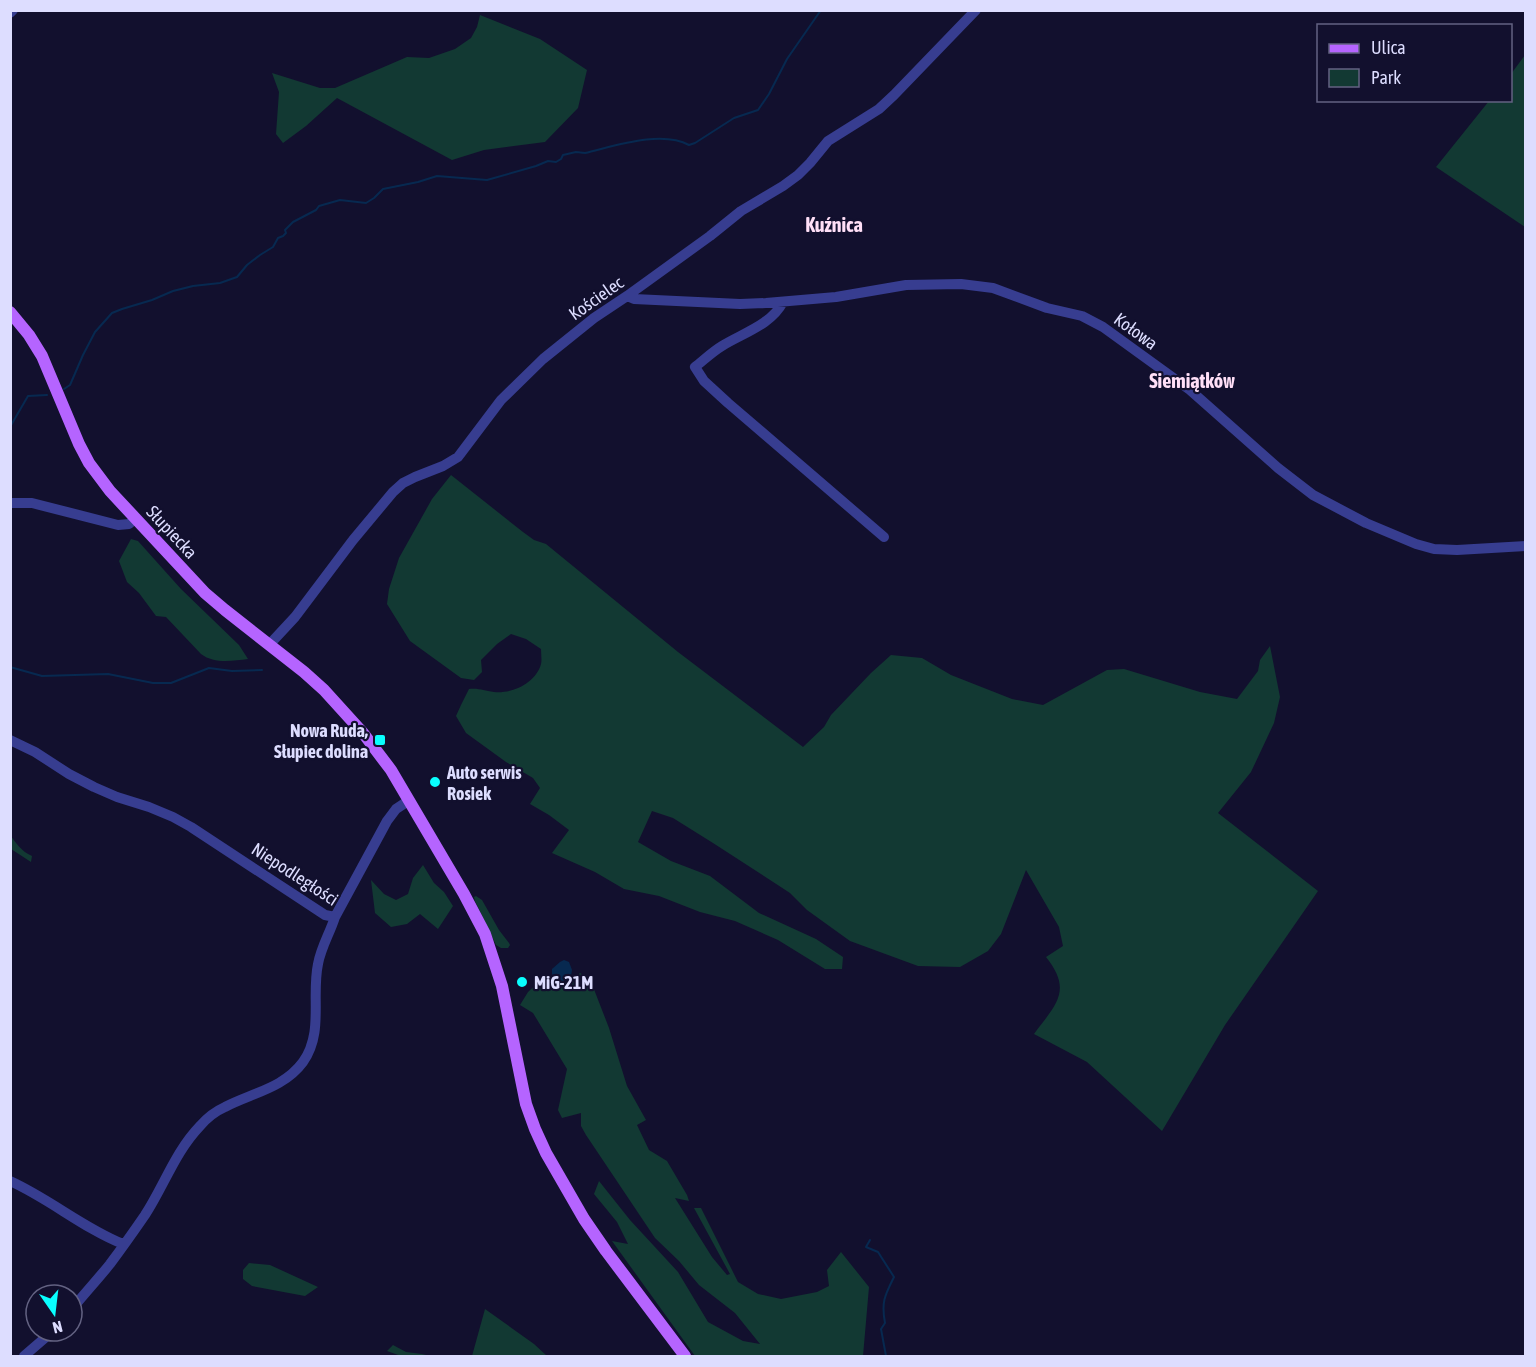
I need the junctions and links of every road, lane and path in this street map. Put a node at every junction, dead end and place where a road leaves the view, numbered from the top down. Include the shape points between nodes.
1 (976, 10) edge
2 (627, 296) junction
3 (783, 302) junction
4 (10, 312) edge
5 (10, 502) edge
6 (135, 519) junction
7 (884, 537) dead end
8 (1526, 546) edge
9 (269, 645) junction
10 (10, 740) edge
11 (408, 801) junction
12 (335, 917) junction
13 (10, 1180) edge
14 (123, 1244) junction
15 (84, 1295) edge
16 (39, 1343) edge
17 (24, 1356) edge
18 (685, 1356) edge

1 - 2 street, Kościelec via 879,109 828,141 783,186 741,211
2 - 3 street, Kołowa via 740,304
2 - 9 street, Kościelec via 521,378 458,457 403,483 393,492
3 - 7 street via 771,319 695,367 728,403
3 - 8 street, Kołowa via 906,285 961,284 993,288 1082,316 1114,334 1190,390 1278,468 1329,504 1434,549
4 - 6 main road, Słupiecka via 42,356 89,463
5 - 6 street via 32,503 118,525
6 - 9 main road, Słupiecka via 205,593
9 - 11 main road, Słupiecka via 324,690 363,733 382,756
10 - 12 street, Niepodległości via 94,787 191,826 325,915
11 - 12 street via 387,821
11 - 18 main road, Słupiecka via 485,934 502,986 526,1104 546,1153 584,1219
12 - 14 street, Niepodległości via 317,966 316,1021 311,1047 303,1062 281,1082 223,1108 201,1125 186,1142
13 - 14 street
14 - 15 street, Niepodległości
16 - 17 street

